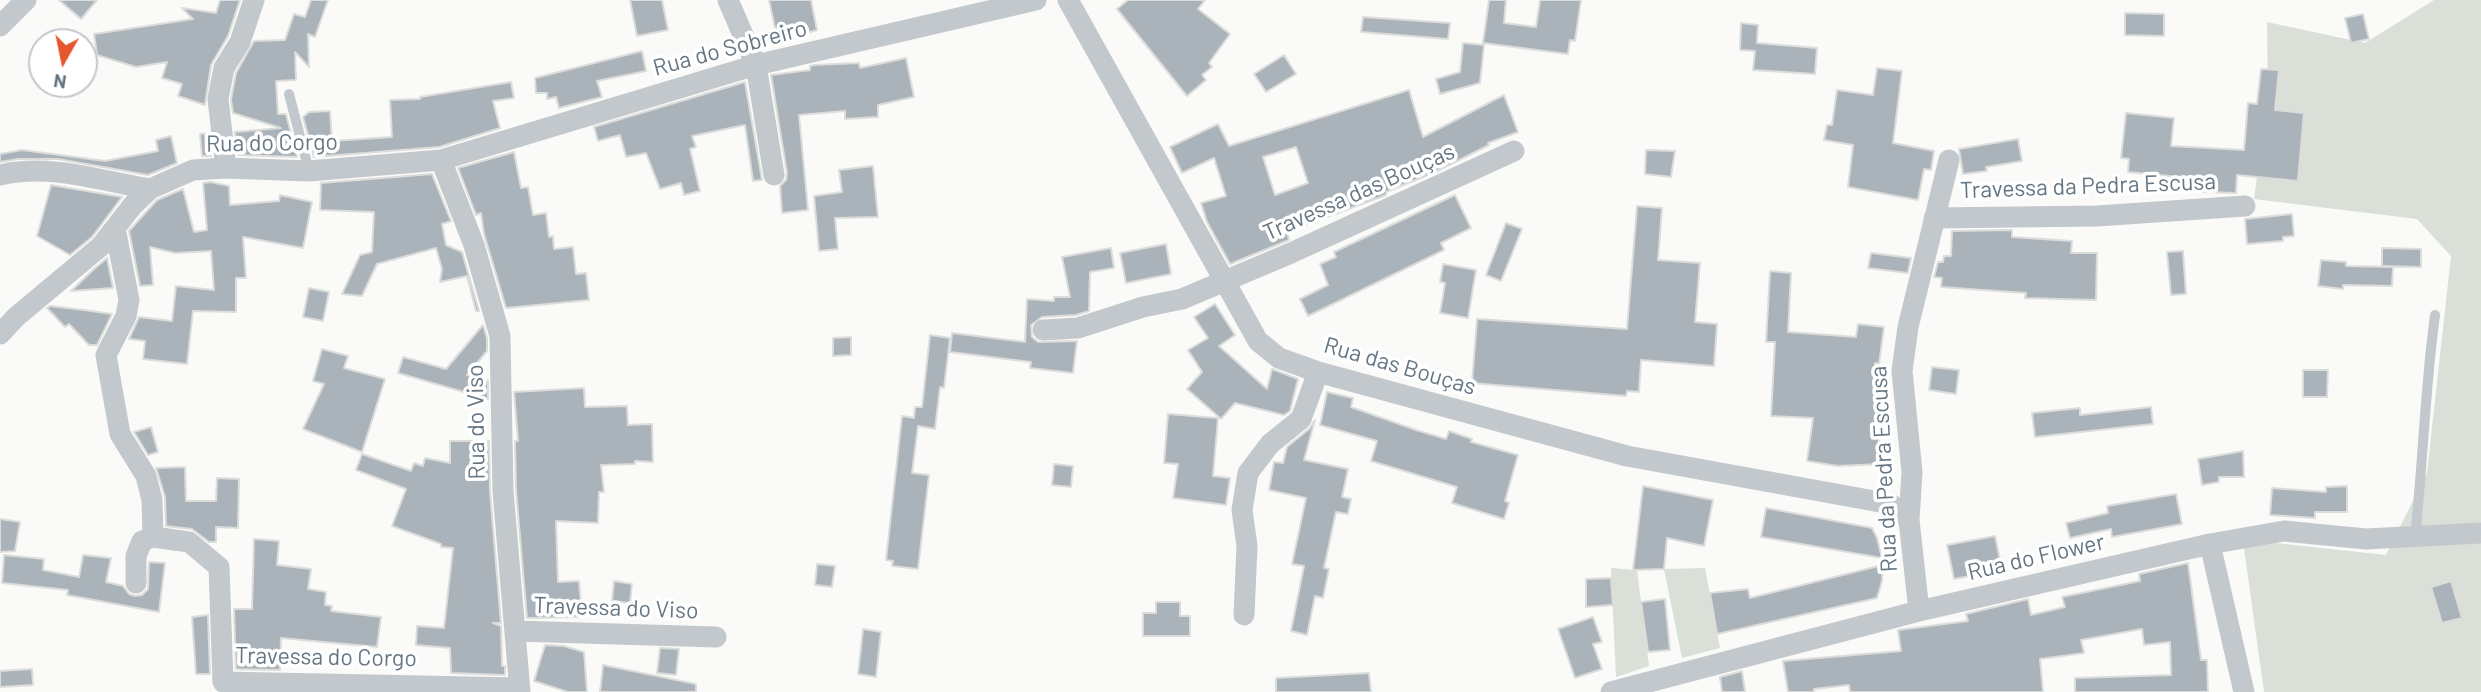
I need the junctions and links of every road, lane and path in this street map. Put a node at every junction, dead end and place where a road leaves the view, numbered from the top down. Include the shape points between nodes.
1 (26, 0) edge
2 (254, 0) edge
3 (728, 0) edge
4 (1036, 0) edge
5 (1068, 0) edge
6 (0, 26) edge
7 (756, 65) junction
8 (289, 94) dead end
9 (1514, 151) dead end
10 (441, 160) junction
11 (1949, 160) dead end
12 (226, 168) junction
13 (309, 171) junction
14 (0, 175) edge
15 (774, 175) dead end
16 (150, 189) junction
17 (2245, 206) dead end
18 (1934, 218) junction
19 (115, 228) junction
20 (1224, 280) junction
21 (2435, 315) dead end
22 (1043, 330) dead end
23 (0, 334) edge
24 (1318, 372) junction
25 (1909, 520) junction
26 (2481, 533) edge
27 (153, 537) junction
28 (2415, 537) junction
29 (2210, 544) junction
30 (136, 583) dead end
31 (1919, 611) junction
32 (1244, 615) dead end
33 (515, 631) junction
34 (716, 637) dead end
35 (520, 690) edge
36 (1611, 692) edge
37 (2244, 692) edge

1 - 6 street
2 - 12 street via 240,42 224,68 218,99
3 - 7 street
4 - 7 street, Rua do Sobreiro
5 - 20 street, Rua das Bouças
7 - 10 street, Rua do Sobreiro
7 - 15 street
8 - 13 lane
9 - 20 street, Travessa das Bouças
10 - 13 street, Rua do Corgo
10 - 33 street, Rua do Viso via 474,245 500,336 503,491
11 - 18 street, Rua da Pedra Escusa
12 - 13 street, Rua do Corgo
12 - 16 street, Rua do Corgo via 193,170
14 - 16 street via 44,170
16 - 19 street, Rua do Corgo
17 - 18 street, Travessa da Pedra Escusa via 2097,216
18 - 25 street, Rua da Pedra Escusa via 1902,371 1912,472
19 - 23 street, Rua do Corgo
19 - 27 street via 129,300 106,355 120,434 146,476
20 - 22 street, Travessa das Bouças via 1182,299 1078,328
20 - 24 street, Rua das Bouças via 1258,341 1279,358
21 - 28 lane
24 - 25 street, Rua das Bouças via 1627,456 1891,504
24 - 32 street via 1301,419 1270,444 1248,473 1242,510 1247,546
25 - 31 street, Rua da Pedra Escusa
26 - 28 street, Rua do Flower
27 - 30 street via 142,541 136,556
27 - 35 street, Travessa do Corgo via 189,542 219,567 223,682
28 - 29 street, Rua do Flower via 2366,539 2284,531
29 - 31 street, Rua do Flower
29 - 37 street
31 - 36 street, Rua do Flower
33 - 34 street, Travessa do Viso
33 - 35 street, Rua do Viso

